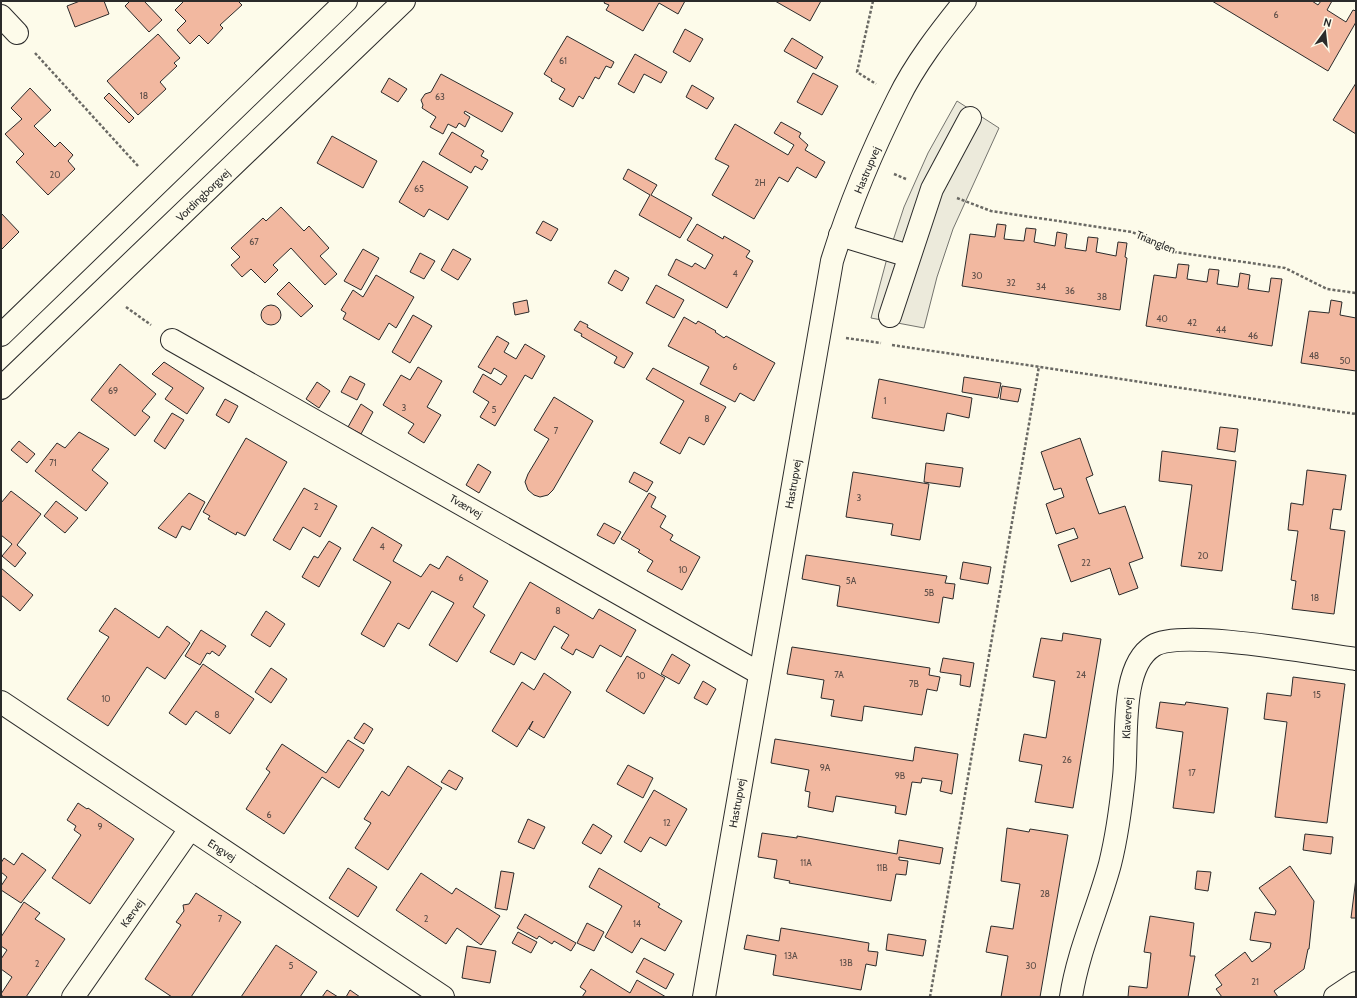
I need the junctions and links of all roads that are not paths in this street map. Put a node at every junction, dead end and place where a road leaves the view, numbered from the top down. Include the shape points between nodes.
1 (346, 1) edge
2 (404, 1) edge
3 (965, 1) edge
4 (1, 16) edge
5 (17, 33) road end
6 (970, 118) dead end
7 (840, 235) junction
8 (910, 256) junction
9 (890, 316) dead end
10 (1, 335) edge
11 (172, 340) road end
12 (1, 388) edge
13 (1356, 659) edge
14 (759, 673) junction
15 (1, 702) edge
16 (190, 829) junction
17 (1356, 983) edge
18 (73, 997) edge
19 (443, 997) edge
20 (704, 997) edge
21 (1071, 997) edge
22 (1335, 997) edge

1 - 10 street
2 - 12 street, Vordingborgvej
3 - 7 street, Hastrupvej via 936,37 898,99
4 - 5 street
6 - 8 street via 932,189
7 - 8 street
7 - 14 street, Hastrupvej via 832,261
8 - 9 street
11 - 14 street, Tværvej
13 - 21 street, Klavervej via 1206,639 1165,642 1153,646 1142,656 1134,668 1129,684 1124,776 1110,864 1075,971
14 - 20 street, Hastrupvej
15 - 16 street, Engvej
16 - 18 street, Kærvej
16 - 19 street, Engvej
17 - 22 street

